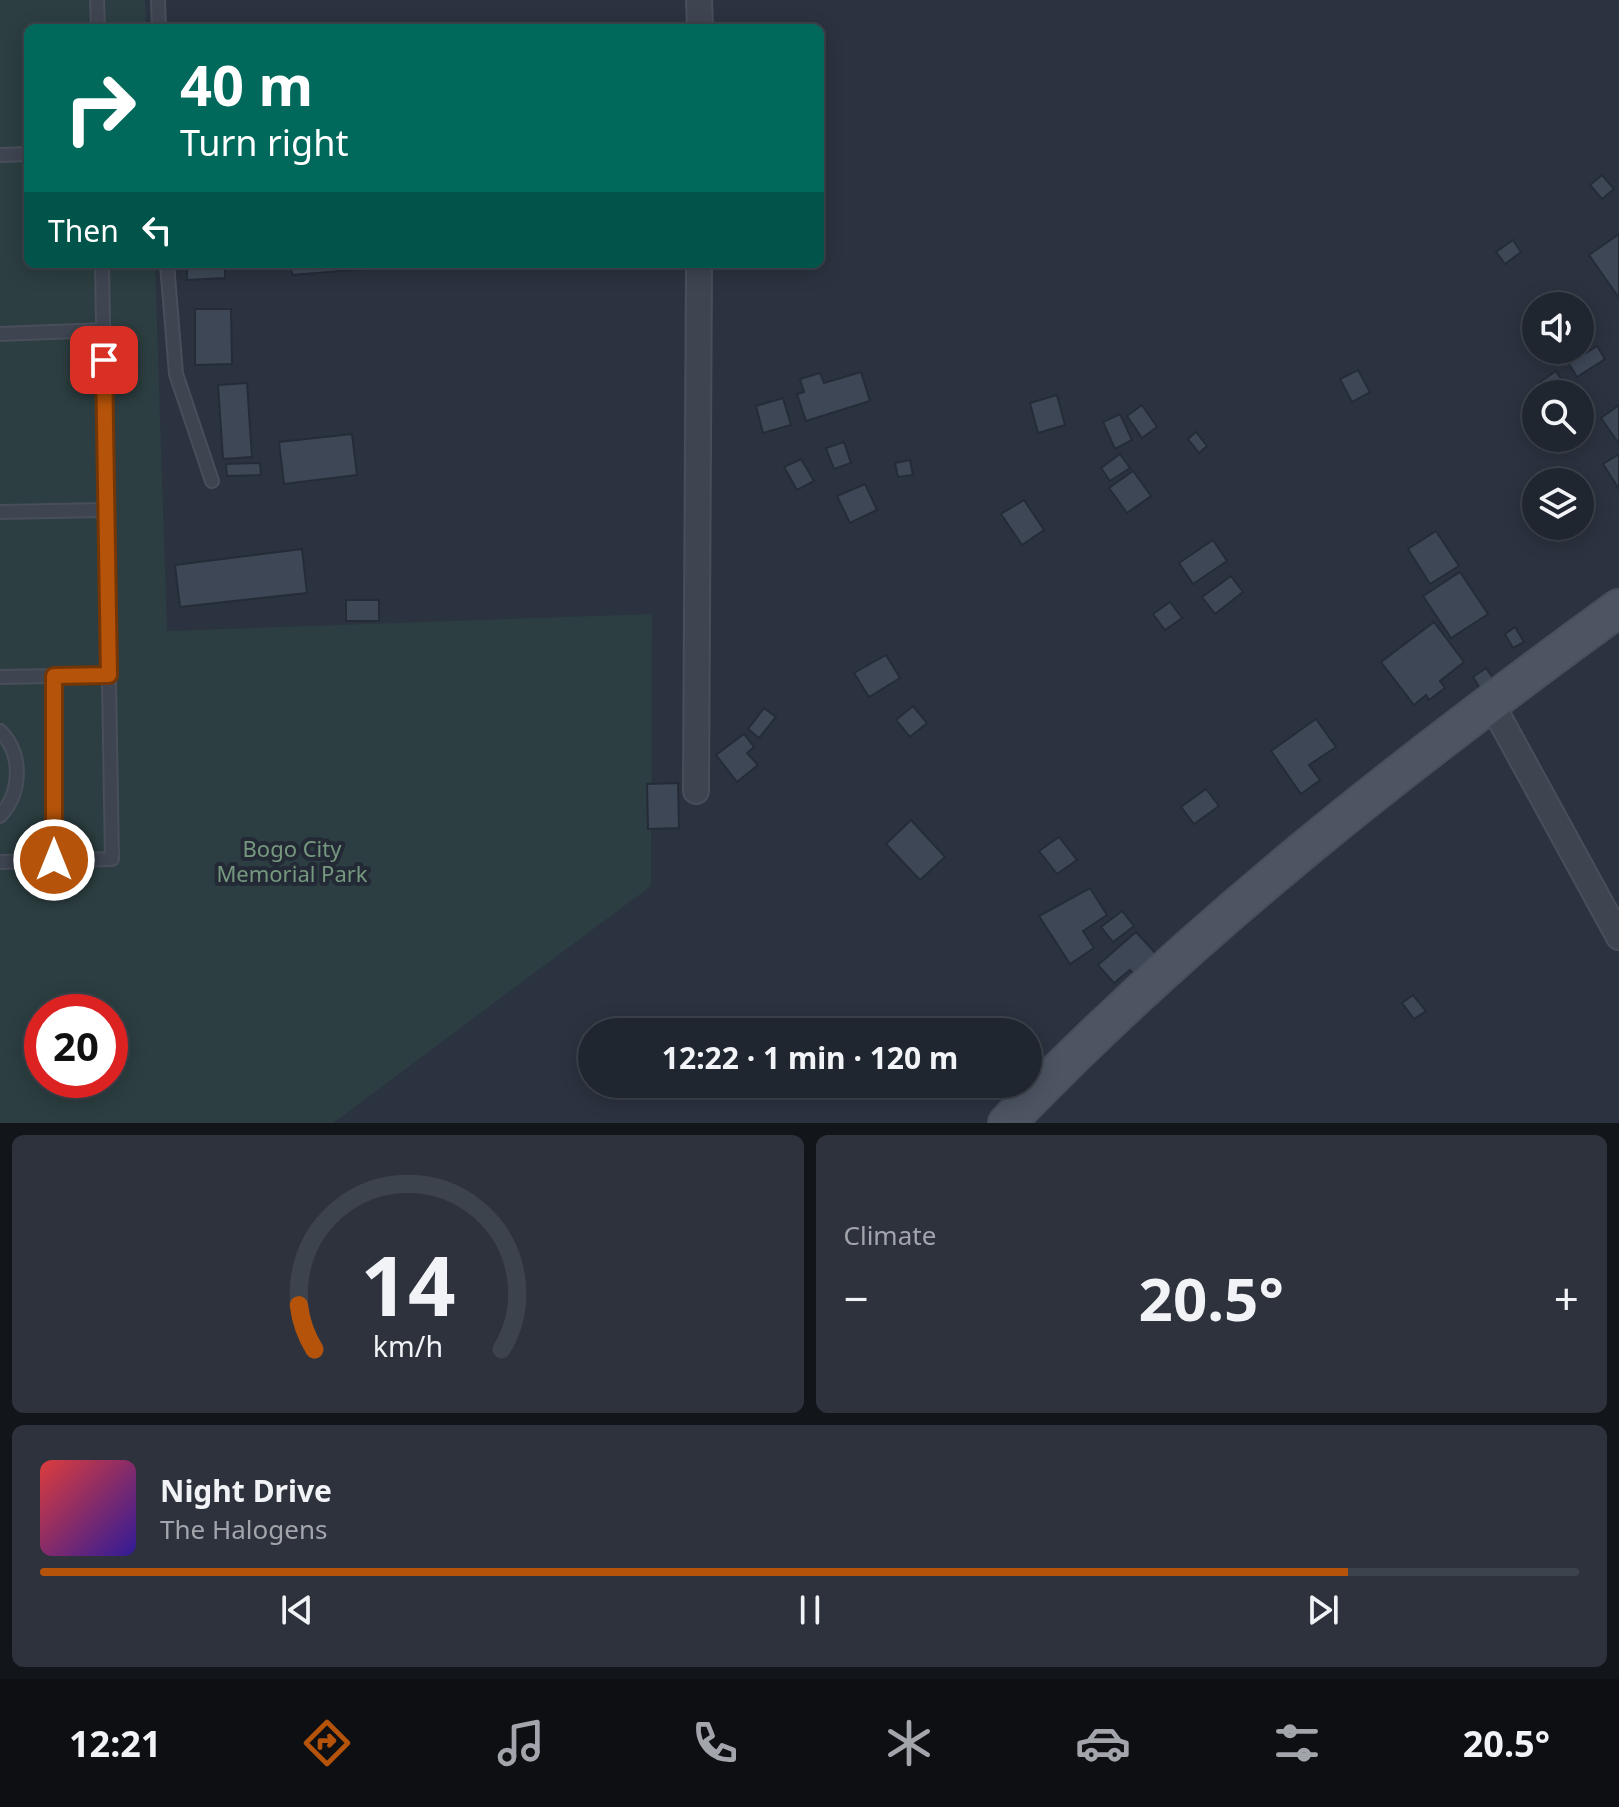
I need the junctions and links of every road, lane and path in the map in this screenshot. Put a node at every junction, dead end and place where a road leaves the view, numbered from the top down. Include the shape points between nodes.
1 (97, 0) edge
2 (158, 0) edge
3 (699, 0) edge
4 (98, 24) edge
5 (159, 24) edge
6 (700, 24) edge
7 (24, 154) edge
8 (0, 155) edge
9 (102, 268) edge
10 (167, 268) edge
11 (699, 268) edge
12 (103, 330) junction
13 (0, 334) edge
14 (212, 481) dead end
15 (106, 510) junction
16 (0, 512) edge
17 (1619, 608) edge
18 (109, 675) junction
19 (54, 676) junction
20 (0, 677) edge
21 (1490, 701) junction
22 (0, 731) edge
23 (696, 791) dead end
24 (0, 816) edge
25 (54, 860) junction
26 (0, 862) edge
27 (1619, 937) edge
28 (1007, 1123) edge

1 - 4 lane
2 - 5 lane
3 - 6 street
7 - 8 lane
9 - 12 lane
10 - 14 lane via 176,374
11 - 23 street
12 - 13 lane
12 - 15 lane
15 - 16 lane
15 - 18 lane
17 - 21 street
18 - 19 lane
18 - 25 lane via 112,859
19 - 20 lane
19 - 25 lane
21 - 27 street
21 - 28 street via 1211,929
22 - 24 lane via 14,752 17,771 15,790
25 - 26 lane

